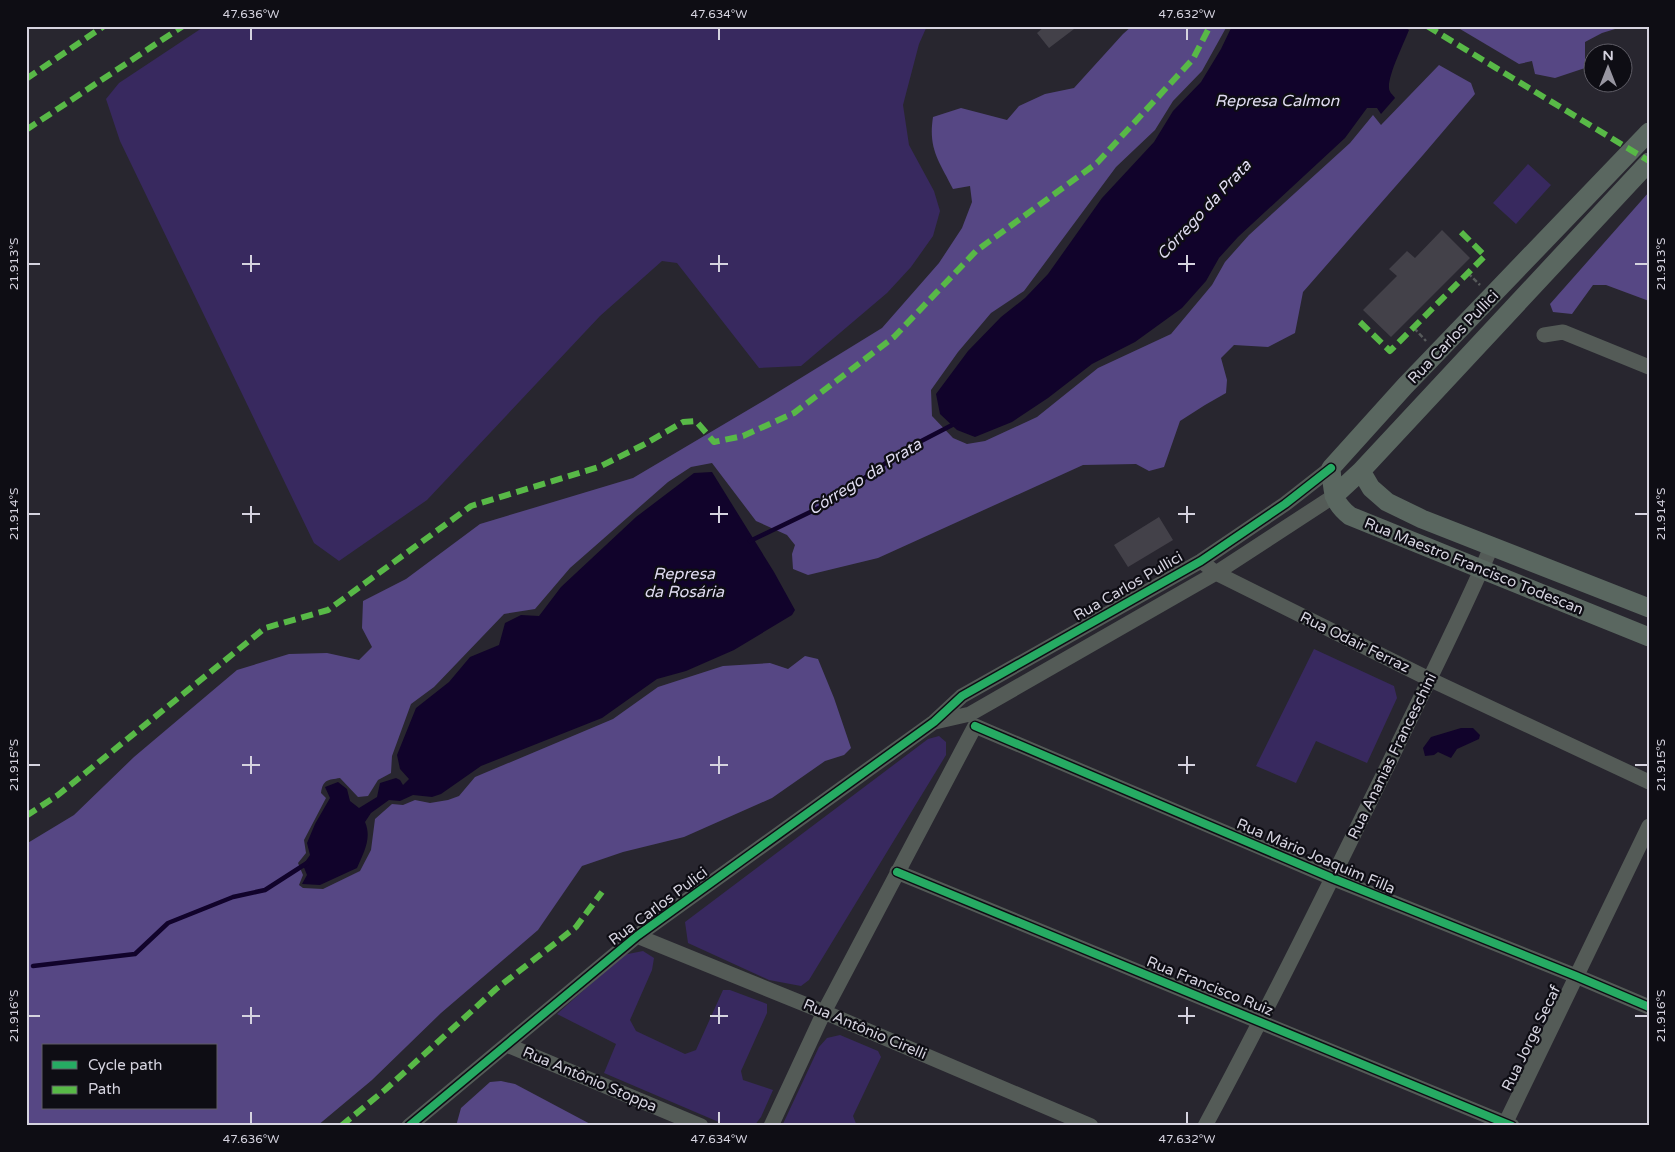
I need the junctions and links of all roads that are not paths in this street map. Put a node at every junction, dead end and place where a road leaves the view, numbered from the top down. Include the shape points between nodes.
1 (1649, 132) edge
2 (1649, 162) edge
3 (1544, 335) dead end
4 (1649, 367) edge
5 (1331, 468) junction
6 (1361, 471) junction
7 (1334, 496) junction
8 (1492, 545) junction
9 (1201, 560) junction
10 (1482, 569) junction
11 (1216, 573) junction
12 (1649, 608) edge
13 (1649, 636) edge
14 (1429, 679) junction
15 (962, 696) junction
16 (972, 720) junction
17 (934, 722) junction
18 (1649, 782) edge
19 (1649, 826) edge
20 (897, 872) junction
21 (1332, 878) junction
22 (637, 936) junction
23 (1576, 976) junction
24 (1649, 1008) edge
25 (824, 1012) junction
26 (1261, 1022) junction
27 (507, 1045) junction
28 (1507, 1125) edge
29 (409, 1126) edge
30 (701, 1126) edge
31 (771, 1126) edge
32 (1091, 1126) edge
33 (1205, 1126) edge

1 - 5 main road, Rua Carlos Pullici via 1405,386
2 - 6 main road, Rua Carlos Pullici
3 - 4 street via 1563,332
5 - 7 main road
5 - 9 street, Rua Carlos Pullici via 1286,504
6 - 7 main road, Rua Carlos Pullici
6 - 8 main road, Rua Maestro Francisco Todescan via 1371,488 1388,502 1422,519
7 - 10 main road, Rua Maestro Francisco Todescan via 1339,507 1350,516
7 - 11 street, Rua Carlos Pullici
8 - 10 street, Rua Ananias Franceschini
8 - 12 main road, Rua Maestro Francisco Todescan
9 - 11 street, Rua Odair Ferraz
9 - 15 street, Rua Carlos Pullici
10 - 13 main road, Rua Maestro Francisco Todescan
10 - 14 street, Rua Ananias Franceschini
11 - 14 street, Rua Odair Ferraz
11 - 16 street, Rua Carlos Pullici
14 - 18 street, Rua Odair Ferraz
14 - 21 street, Rua Ananias Franceschini
15 - 16 street
15 - 17 street, Rua Carlos Pullici
16 - 17 street, Rua Carlos Pullici
16 - 20 street
16 - 21 street, Rua Mário Joaquim Filla
17 - 22 street, Rua Carlos Pulici
19 - 23 street, Rua Jorge Secaf
20 - 25 street
20 - 26 street, Rua Francisco Ruiz
21 - 23 street, Rua Mário Joaquim Filla
21 - 26 street, Rua Ananias Franceschini
22 - 25 street, Rua Antônio Cirelli
22 - 27 street, Rua Carlos Pulici
23 - 24 street, Rua Mário Joaquim Filla
23 - 28 street, Rua Jorge Secaf
25 - 31 street
25 - 32 street, Rua Antônio Cirelli
26 - 28 street, Rua Francisco Ruiz
26 - 33 street, Rua Ananias Franceschini
27 - 29 street, Rua Carlos Pulici
27 - 30 street, Rua Antônio Stoppa

